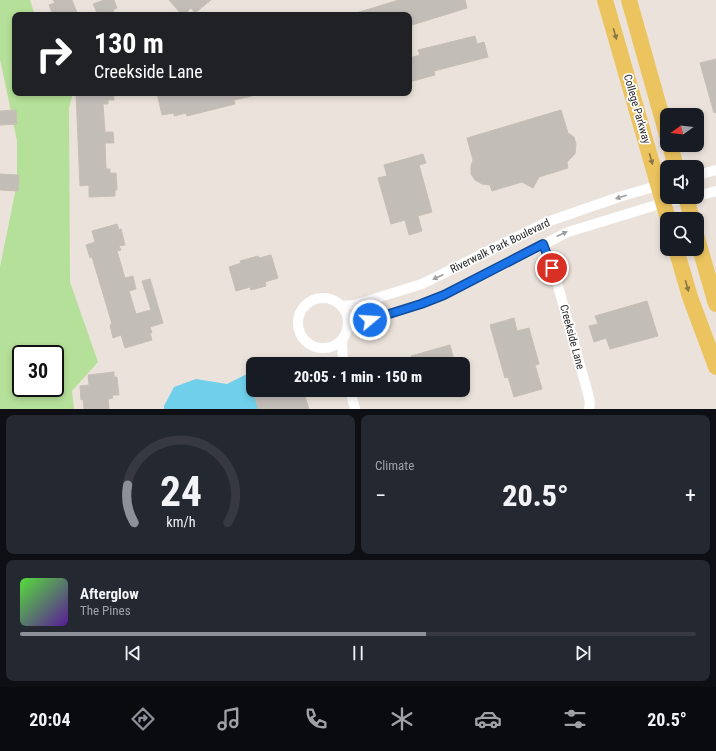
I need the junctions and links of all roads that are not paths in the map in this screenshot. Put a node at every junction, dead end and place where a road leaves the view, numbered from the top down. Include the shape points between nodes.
1 (605, 0) edge
2 (629, 0) edge
3 (660, 110) edge
4 (716, 170) edge
5 (704, 173) edge
6 (660, 175) edge
7 (660, 186) edge
8 (716, 190) edge
9 (704, 193) edge
10 (660, 204) edge
11 (543, 244) junction
12 (678, 256) edge
13 (702, 256) edge
14 (716, 304) edge
15 (342, 306) junction
16 (347, 328) junction
17 (342, 339) junction
18 (327, 348) junction
19 (336, 357) edge
20 (342, 357) edge
21 (716, 367) edge
22 (352, 397) edge
23 (355, 409) edge
24 (589, 409) edge

1 -> 6 main road, College Parkway
2 - 3 main road, College Parkway
4 - 5 street
7 -> 15 street, Riverwalk Park Boulevard via 547,222 422,284 354,305
8 - 9 street, Riverwalk Park Boulevard
11 -> 10 street, Riverwalk Park Boulevard via 573,230
11 - 16 street, Riverwalk Park Boulevard via 444,295
11 - 24 street, Creekside Lane via 556,279 587,390
12 -> 21 main road
13 - 14 main road
15 - 16 street via 348,320
15 - 18 street via 336,301 321,297 309,301 299,313 297,323 303,338 316,347
16 - 17 street
17 - 18 street
17 - 20 street
18 - 19 street
22 - 23 street

